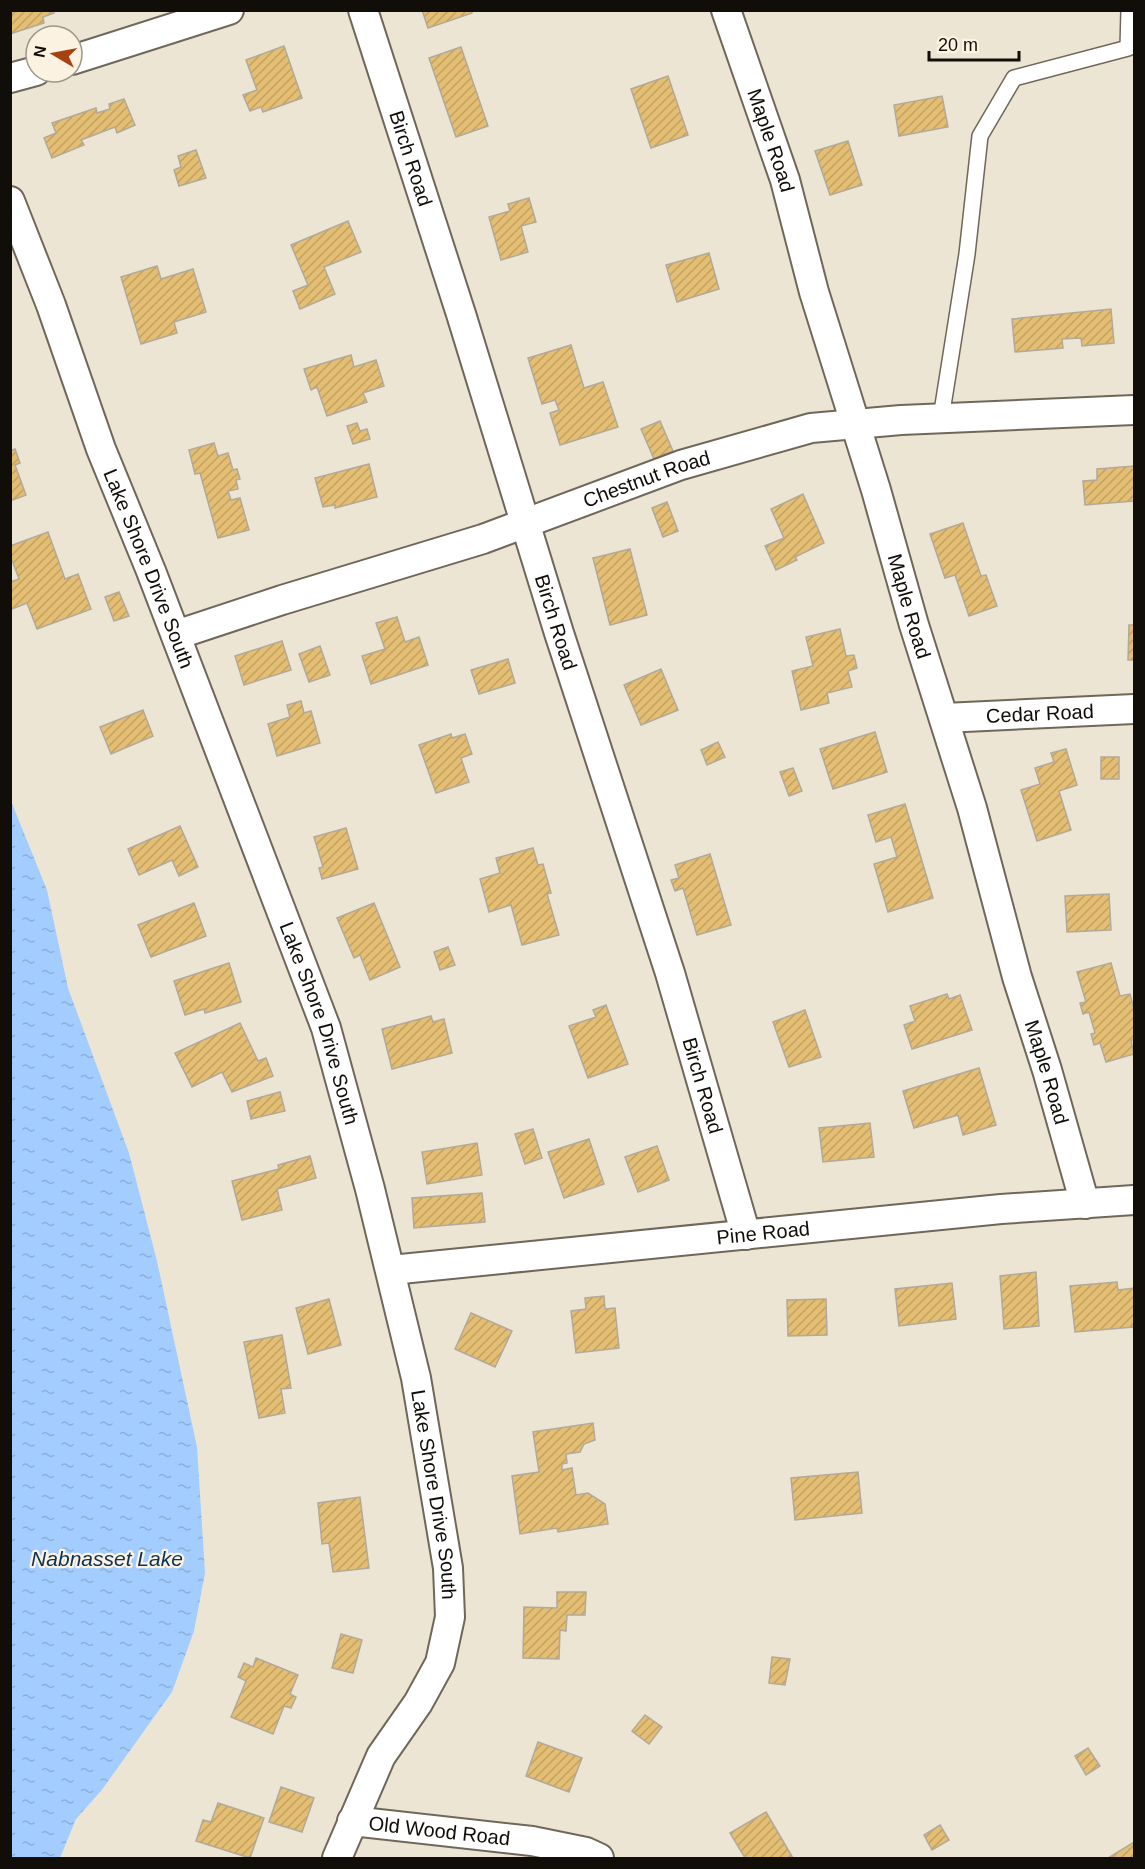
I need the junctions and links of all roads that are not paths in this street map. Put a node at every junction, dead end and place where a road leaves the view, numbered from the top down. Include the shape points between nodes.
1 (229, 10) edge
2 (363, 10) edge
3 (726, 10) edge
4 (1129, 10) edge
5 (84, 56) edge
6 (10, 201) edge
7 (1134, 410) edge
8 (941, 418) junction
9 (855, 424) junction
10 (525, 524) junction
11 (176, 635) junction
12 (1134, 709) edge
13 (944, 718) junction
14 (1134, 1200) edge
15 (1085, 1204) junction
16 (746, 1235) junction
17 (391, 1270) junction
18 (352, 1821) junction
19 (337, 1858) edge
20 (598, 1858) edge

1 - 5 street
2 - 10 street, Birch Road
3 - 9 street, Maple Road via 785,180 814,292
4 - 8 lane via 1128,48 1014,78 980,136 967,254
6 - 11 street, Lake Shore Drive South via 101,449
7 - 8 street, Chestnut Road
8 - 9 street, Chestnut Road
9 - 10 street, Chestnut Road via 811,428 681,465
9 - 13 street, Maple Road
10 - 11 street, Chestnut Road
10 - 16 street, Birch Road via 670,973
11 - 17 street, Lake Shore Drive South via 326,1028
12 - 13 street, Cedar Road
13 - 15 street, Maple Road
14 - 15 street, Pine Road
15 - 16 street, Pine Road
16 - 17 street, Pine Road
17 - 18 street, Lake Shore Drive South via 431,1464 448,1568 450,1617 440,1663 381,1756
18 - 19 street, Lake Shore Drive South
18 - 20 street, Old Wood Road via 532,1841

